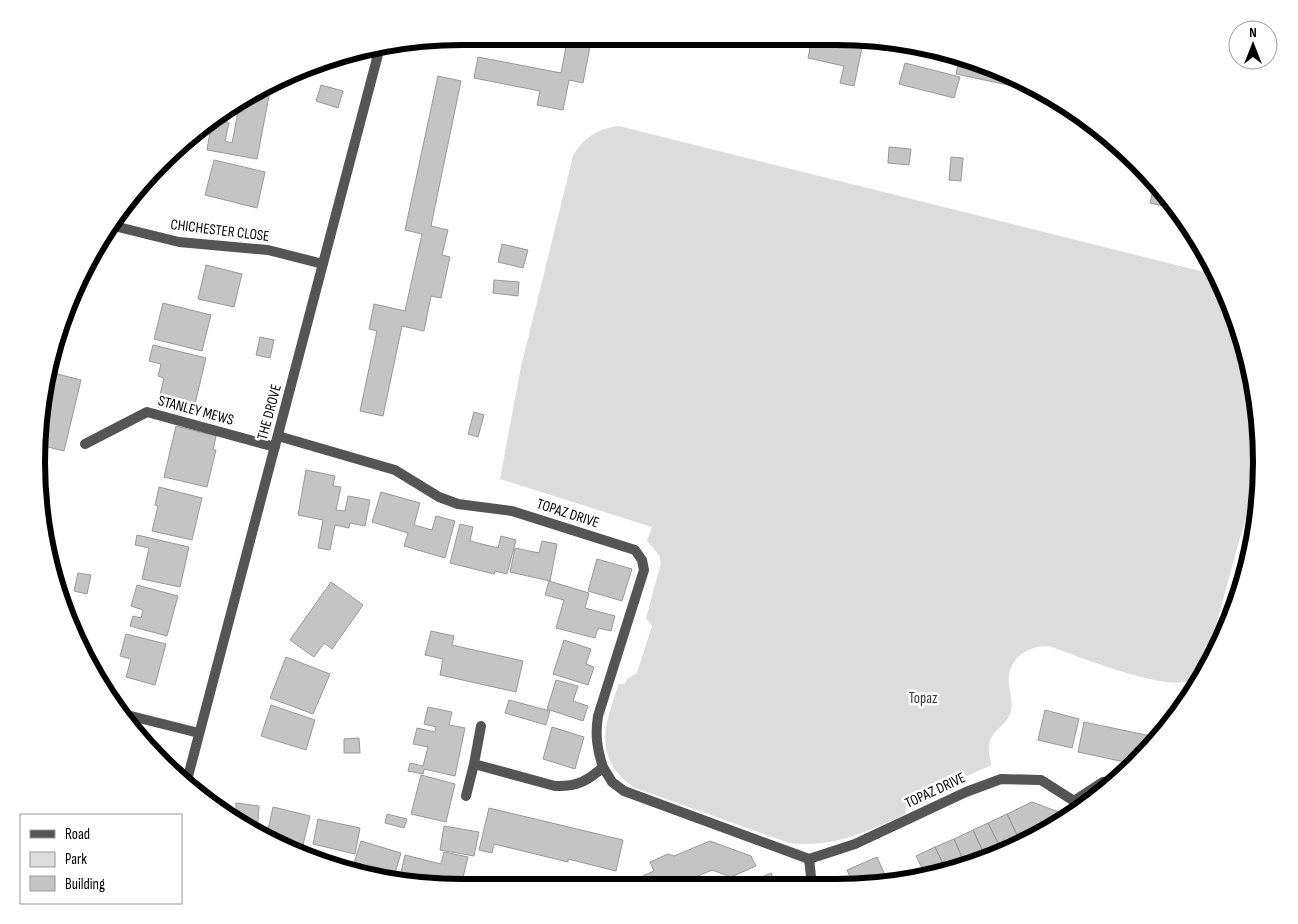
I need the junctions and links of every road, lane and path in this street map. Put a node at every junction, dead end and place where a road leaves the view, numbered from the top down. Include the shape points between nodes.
1 (378, 54) edge
2 (117, 227) edge
3 (323, 264) junction
4 (278, 436) junction
5 (85, 444) dead end
6 (276, 446) junction
7 (131, 716) edge
8 (481, 726) dead end
9 (199, 733) junction
10 (474, 764) junction
11 (603, 767) junction
12 (188, 777) edge
13 (466, 796) dead end
14 (1075, 804) edge
15 (809, 859) junction
16 (811, 879) edge

1 - 3 street, THE DROVE
2 - 3 street, CHICHESTER CLOSE via 179,242 268,250
3 - 4 street, THE DROVE
4 - 6 street, THE DROVE
4 - 11 street, TOPAZ DRIVE via 396,470 458,504 512,511 634,550 642,560 644,570 595,732
5 - 6 street, STANLEY MEWS via 147,412
6 - 9 street, THE DROVE
7 - 9 street
8 - 10 street
9 - 12 street, THE DROVE
10 - 11 street via 568,787 589,780
10 - 13 street
11 - 15 street, TOPAZ DRIVE via 612,782 624,792
14 - 15 street, TOPAZ DRIVE via 1041,780 1001,779 856,844
15 - 16 street

